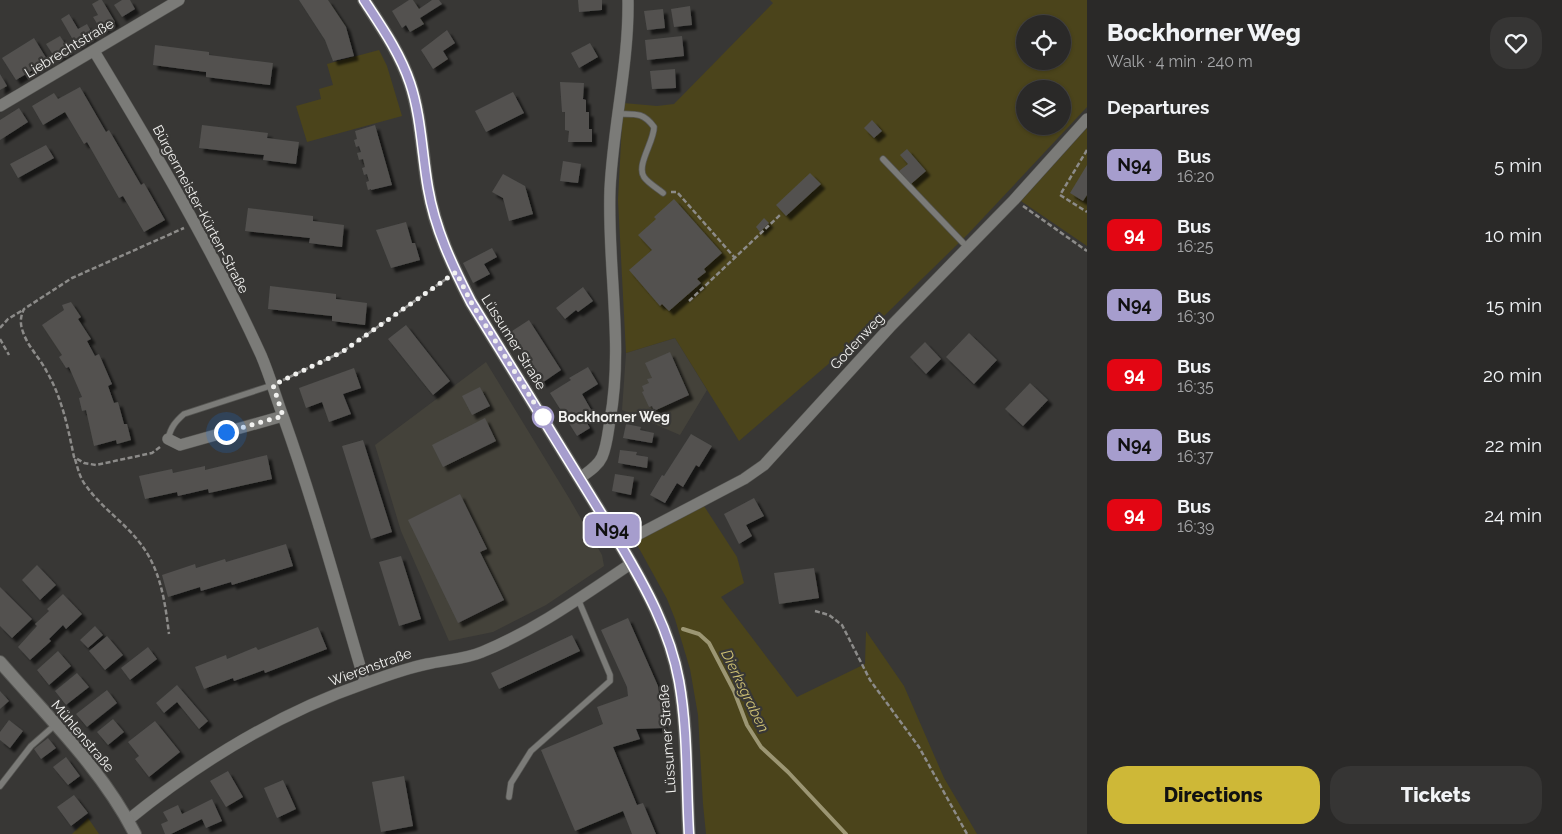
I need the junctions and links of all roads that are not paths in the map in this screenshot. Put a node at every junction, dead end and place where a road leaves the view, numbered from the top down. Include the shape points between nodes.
1 (179, 0) edge
2 (364, 0) edge
3 (628, 0) edge
4 (94, 51) junction
5 (0, 106) edge
6 (618, 114) junction
7 (1087, 119) edge
8 (883, 159) dead end
9 (663, 193) road end
10 (967, 247) junction
11 (273, 385) junction
12 (283, 416) junction
13 (168, 439) joint
14 (580, 478) junction
15 (620, 544) junction
16 (632, 563) junction
17 (578, 599) junction
18 (0, 662) edge
19 (365, 683) junction
20 (55, 725) junction
21 (0, 786) edge
22 (509, 797) dead end
23 (128, 820) junction
24 (135, 834) edge
25 (689, 834) edge

1 - 4 street, Liebrechtstraße
2 - 14 main road, Lüssumer Straße via 399,56 410,84 433,214 444,247 471,302
3 - 6 street
4 - 5 street, Liebrechtstraße
4 - 11 street, Bürgermeister-Kürten-Straße via 195,223
6 - 9 lane via 644,116 654,126 653,140 642,164 642,172
6 - 14 street via 610,189 616,366 612,410 602,458
7 - 10 street, Godenweg
8 - 10 lane
10 - 15 street, Godenweg via 764,465 744,479
11 - 12 street, Bürgermeister-Kürten-Straße
11 - 13 lane via 184,414 175,421
12 - 13 street via 180,445
12 - 19 street, Bürgermeister-Kürten-Straße
14 - 15 main road, Lüssumer Straße
15 - 16 main road, Lüssumer Straße
16 - 17 street, Wierenstraße
16 - 25 main road, Lüssumer Straße via 658,613 678,680
17 - 19 street, Wierenstraße via 481,653 425,664
17 - 22 lane via 610,681 531,751 511,784
18 - 20 main road, Mühlenstraße
19 - 23 street, Wierenstraße via 296,711 233,745 160,794
20 - 21 lane via 31,746
20 - 23 main road, Mühlenstraße via 106,787
23 - 24 main road, Mühlenstraße

